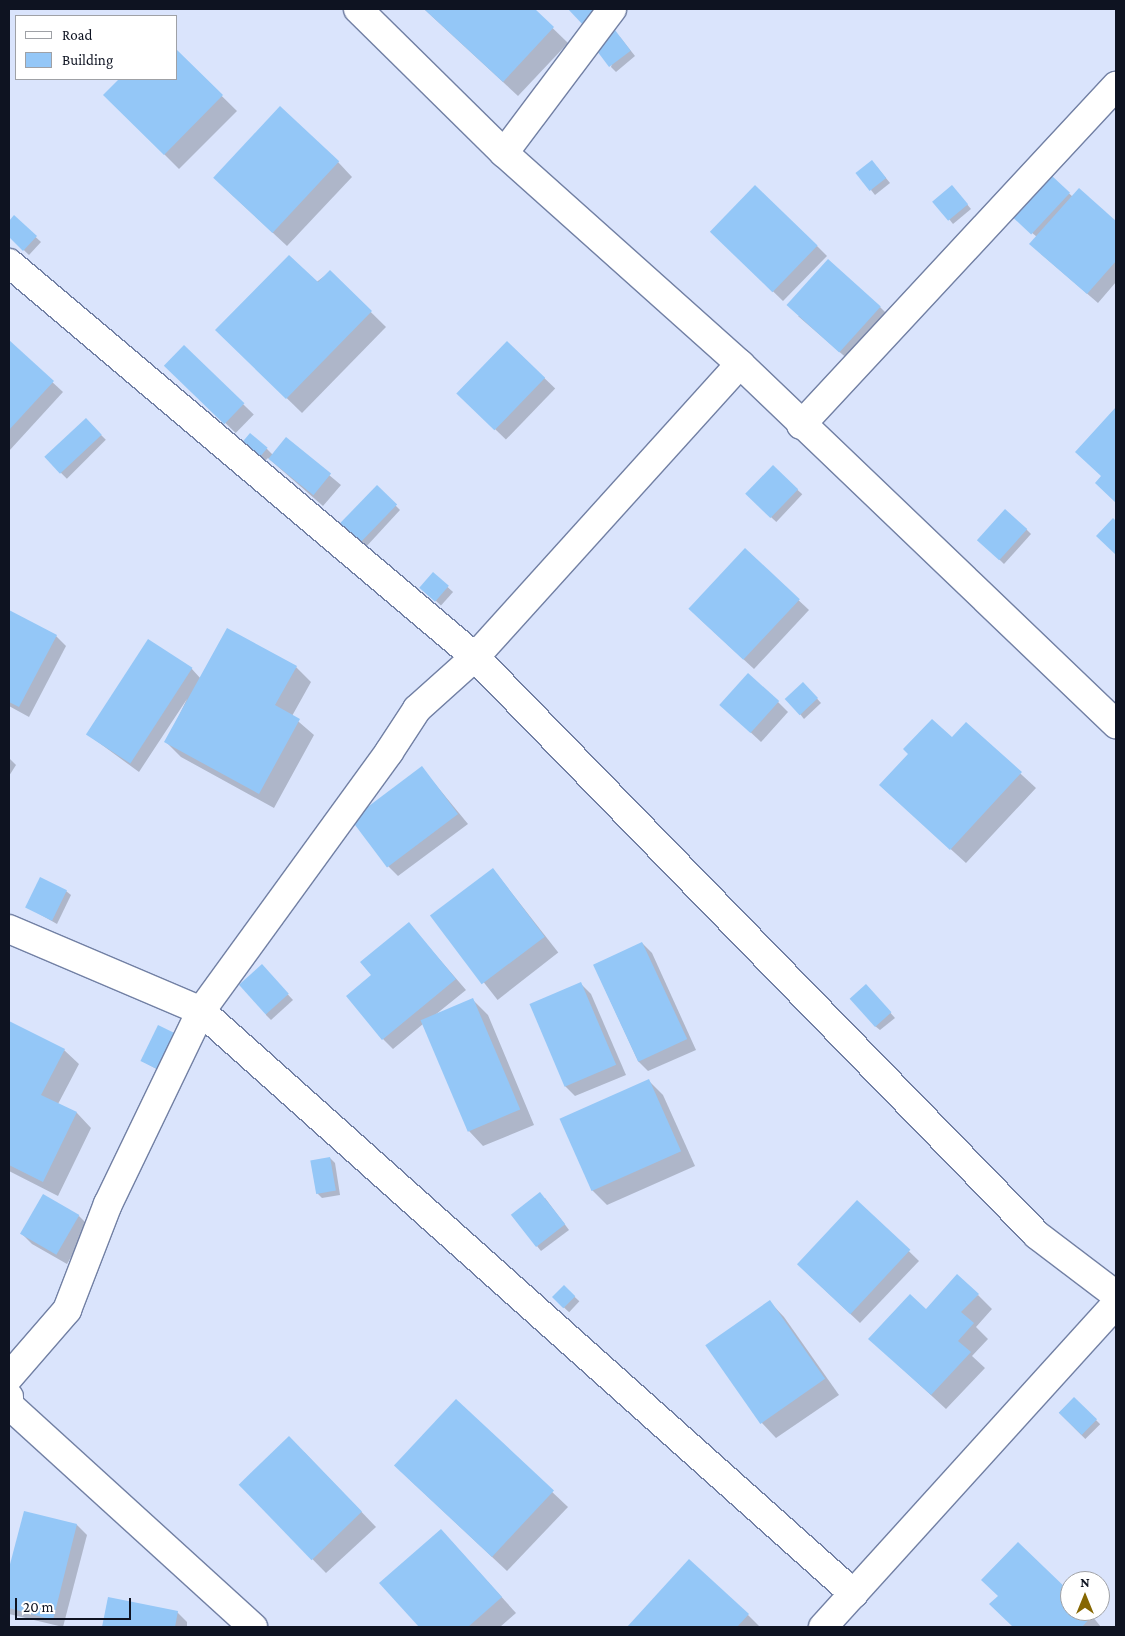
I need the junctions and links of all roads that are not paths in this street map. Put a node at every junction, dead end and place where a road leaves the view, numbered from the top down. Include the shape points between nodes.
1 (358, 9) edge
2 (612, 9) edge
3 (1116, 86) edge
4 (504, 153) junction
5 (9, 263) edge
6 (740, 364) junction
7 (801, 425) junction
8 (474, 657) junction
9 (1111, 709) edge
10 (9, 929) edge
11 (201, 1010) junction
12 (1116, 1295) edge
13 (1116, 1304) edge
14 (9, 1377) edge
15 (9, 1398) edge
16 (854, 1594) junction
17 (253, 1627) edge
18 (823, 1627) edge

1 - 4 street
2 - 4 street
3 - 7 street
4 - 6 street
5 - 8 street
6 - 7 street
6 - 8 street
7 - 9 street
8 - 11 street via 417,709 390,752
8 - 12 street via 1037,1235
10 - 11 street
11 - 14 street via 108,1204 67,1310
11 - 16 street
13 - 16 street
15 - 17 street via 9,1405
16 - 18 street

